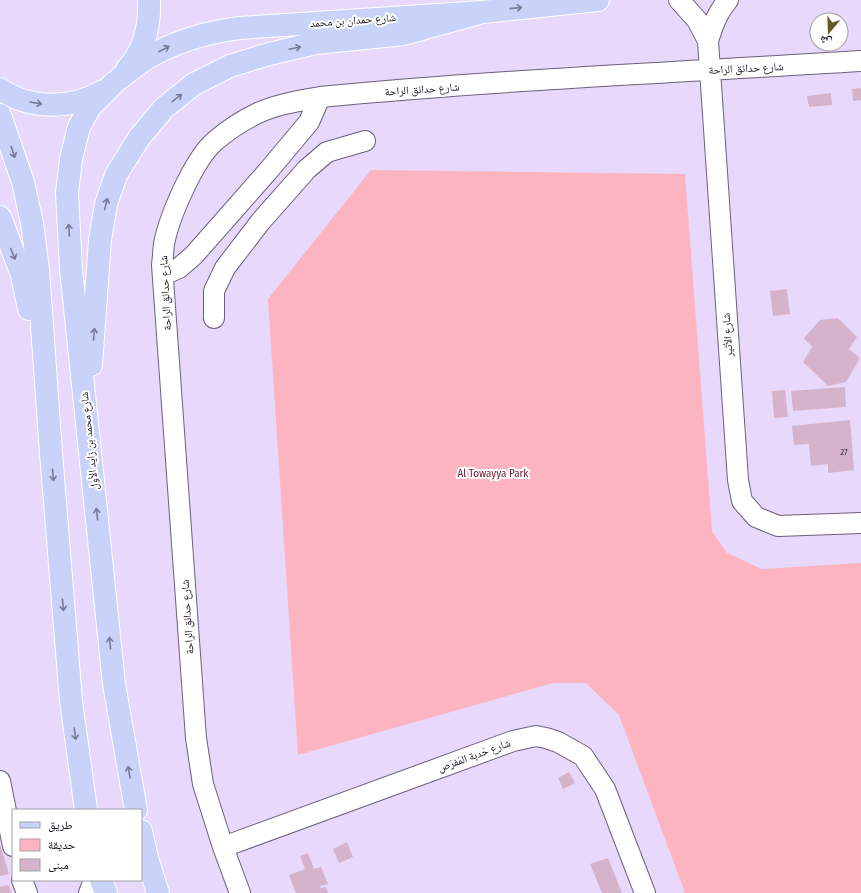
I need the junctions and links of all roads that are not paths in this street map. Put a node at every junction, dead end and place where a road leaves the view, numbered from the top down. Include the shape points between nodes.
1 (149, 0) edge
2 (598, 0) edge
3 (679, 0) edge
4 (728, 0) edge
5 (483, 12) junction
6 (708, 41) junction
7 (861, 61) edge
8 (710, 70) junction
9 (117, 81) junction
10 (0, 89) edge
11 (320, 97) junction
12 (0, 115) edge
13 (366, 141) dead end
14 (0, 217) edge
15 (163, 275) junction
16 (214, 318) dead end
17 (51, 452) junction
18 (91, 456) junction
19 (861, 523) edge
20 (0, 781) edge
21 (86, 809) edge
22 (136, 809) edge
23 (142, 836) edge
24 (12, 841) edge
25 (223, 847) junction
26 (22, 881) edge
27 (94, 881) edge
28 (101, 881) edge
29 (27, 893) edge
30 (89, 893) edge
31 (106, 893) edge
32 (158, 893) edge
33 (240, 893) edge
34 (645, 893) edge

1 - 9 main road via 150,15 143,44 132,65
5 -> 2 main road, شارع حمدان بن محمد
3 - 6 street, شارع الأثير via 697,20
4 - 6 street, شارع الأثير via 714,21
9 -> 5 main road, شارع حمدان بن محمد via 147,58 176,43 218,30
18 -> 5 main road via 91,373 100,240 106,204 116,175 139,138 164,108 194,84 230,66 269,54 316,44 404,34
6 - 8 street, شارع الأثير
7 - 8 street, شارع حدائق الراحة
8 - 11 street, شارع حدائق الراحة via 621,74
8 - 19 street, شارع الأثير via 738,480 742,501 756,517 778,526
10 -> 9 main road via 30,102 60,104 89,98
18 -> 9 main road, شارع محمد بن زايد الأول via 71,269 67,193 71,159 79,127 90,108
11 - 15 street via 309,122 242,201 194,255 179,268
11 - 15 street, شارع حدائق الراحة via 279,105 259,113 244,120 214,142 187,182 171,219 164,244
12 -> 17 main road via 23,182 32,223 38,269
13 - 16 street via 327,152 307,169 261,221 225,268 214,291
14 -> 17 main road via 22,275
15 - 25 street, شارع حدائق الراحة via 196,738 203,784
17 -> 21 main road via 71,701
22 -> 18 main road, شارع محمد بن زايد الأول via 114,684
20 - 24 street
23 - 32 main road
25 - 33 street, شارع حدائق الراحة
25 - 34 street, شارع حَدبة المَفرَص via 513,741 536,736 558,742 583,756 605,789
26 - 29 street
27 - 30 street
28 - 31 main road

